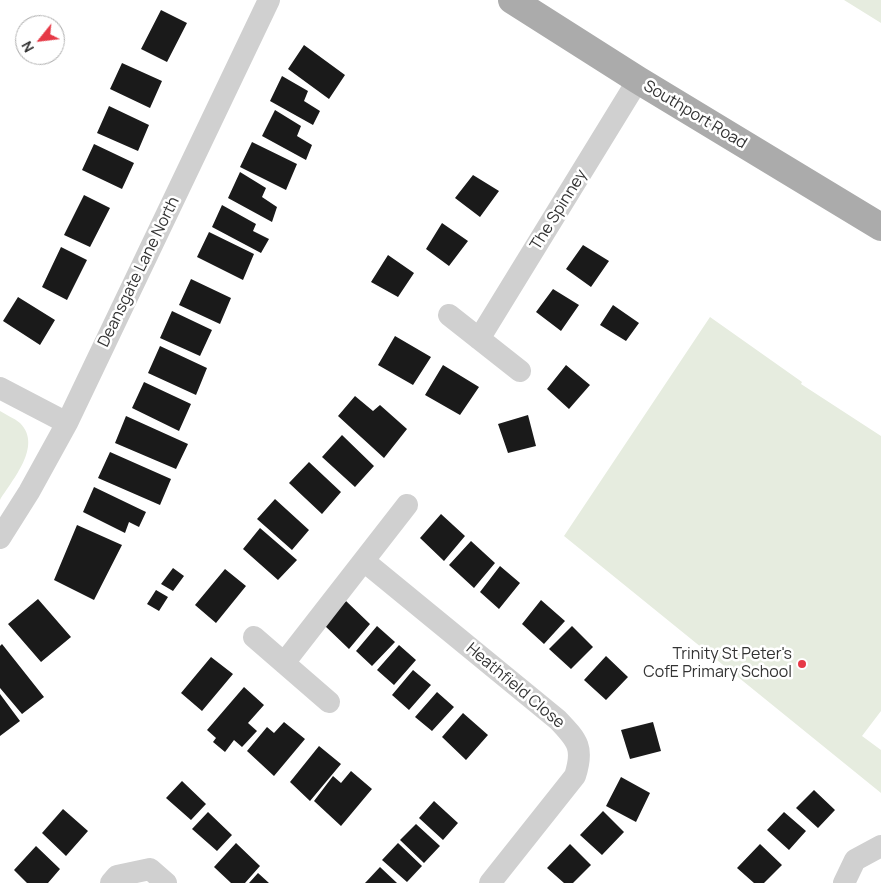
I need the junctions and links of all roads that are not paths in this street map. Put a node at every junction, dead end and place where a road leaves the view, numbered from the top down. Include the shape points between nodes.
1 (269, 0) edge
2 (512, 0) edge
3 (638, 80) junction
4 (881, 227) edge
5 (449, 315) dead end
6 (479, 339) junction
7 (520, 371) dead end
8 (0, 388) edge
9 (67, 423) junction
10 (407, 505) dead end
11 (0, 538) edge
12 (364, 561) junction
13 (254, 637) dead end
14 (284, 663) junction
15 (329, 702) dead end
16 (881, 846) edge
17 (111, 883) edge
18 (166, 883) edge
19 (490, 883) edge
20 (844, 883) edge

1 - 9 street, Deansgate Lane North
2 - 3 main road, Southport Road
3 - 4 main road, Southport Road
3 - 6 street, The Spinney
5 - 6 street
6 - 7 street
8 - 9 street
9 - 11 street, Deansgate Lane North
10 - 12 street
12 - 14 street
12 - 19 street, Heathfield Close via 558,720 578,744 580,761 575,776
13 - 14 street
14 - 15 street
16 - 20 street via 855,860
17 - 18 street via 117,876 150,869

